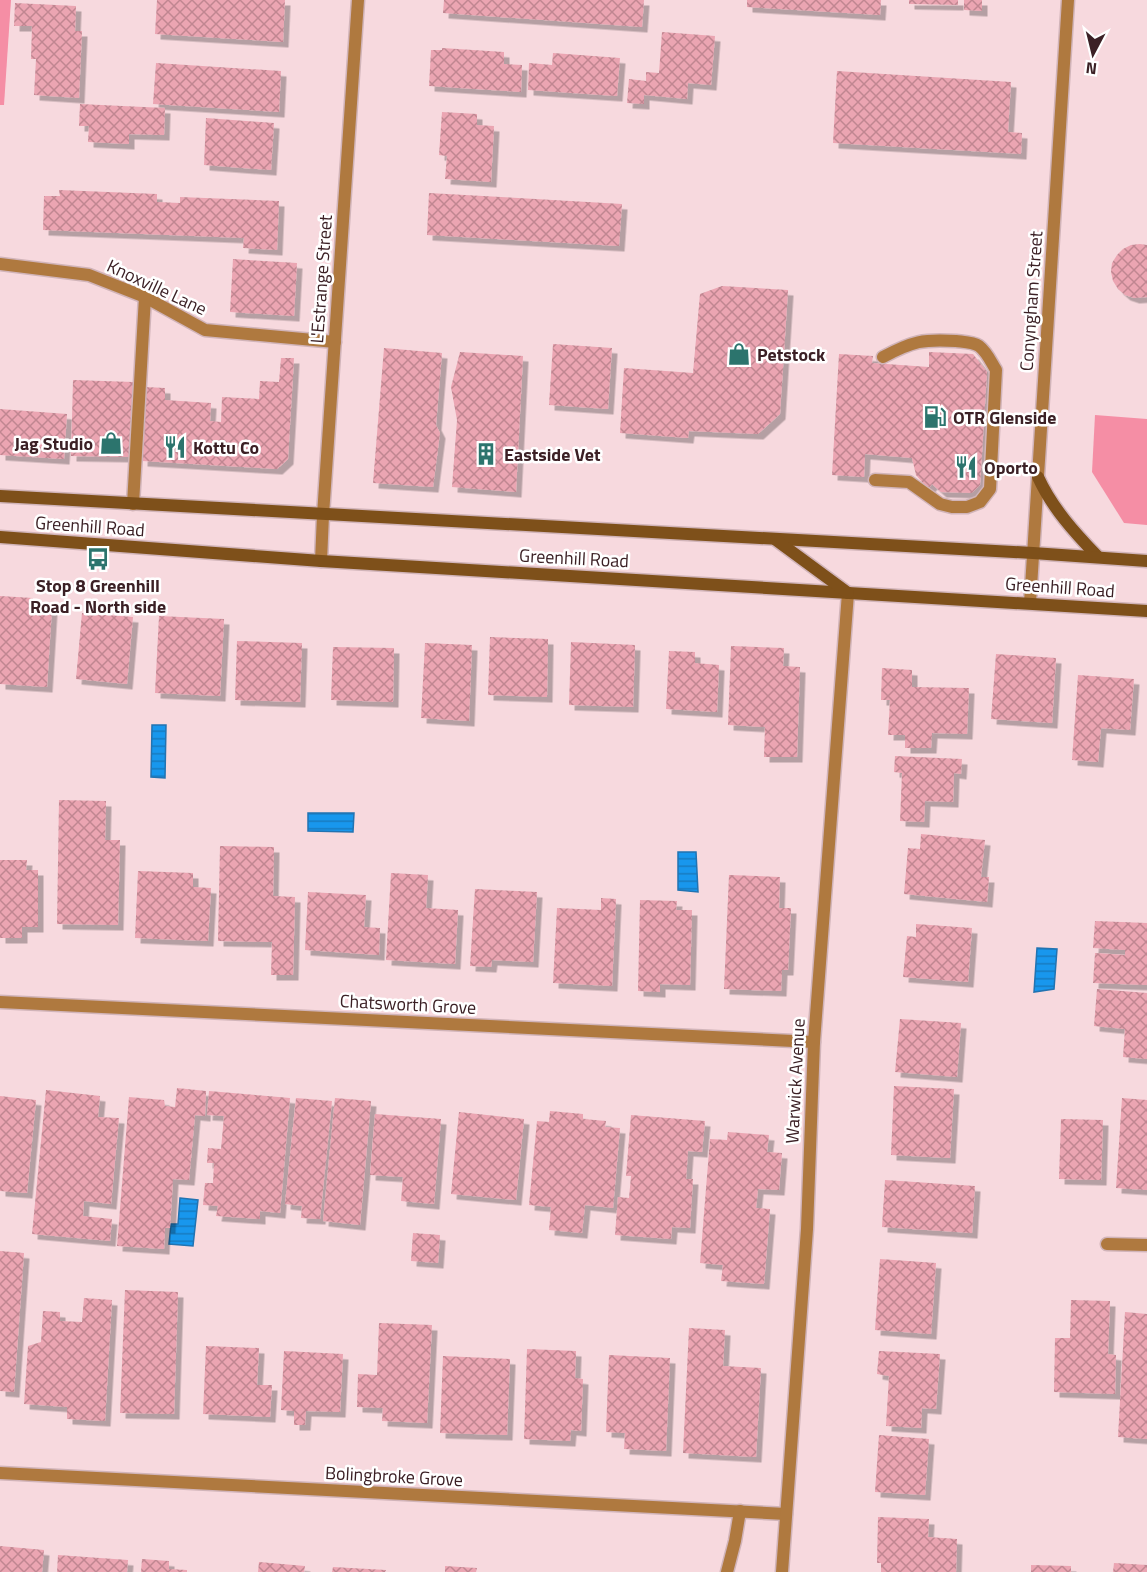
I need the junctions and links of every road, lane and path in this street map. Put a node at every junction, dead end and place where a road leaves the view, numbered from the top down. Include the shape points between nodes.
1 (358, 0) edge
2 (1068, 0) edge
3 (0, 264) edge
4 (145, 297) junction
5 (335, 342) junction
6 (883, 357) dead end
7 (1038, 477) junction
8 (876, 480) dead end
9 (0, 496) edge
10 (133, 504) junction
11 (323, 515) junction
12 (0, 537) edge
13 (775, 539) junction
14 (1033, 553) junction
15 (1098, 557) junction
16 (321, 561) junction
17 (1147, 561) edge
18 (848, 593) junction
19 (1030, 603) junction
20 (1147, 611) edge
21 (0, 1002) edge
22 (814, 1042) junction
23 (1107, 1244) dead end
24 (1147, 1245) edge
25 (0, 1473) edge
26 (740, 1511) junction
27 (786, 1514) junction
28 (727, 1572) edge
29 (782, 1572) edge

1 - 5 street, L'Estrange Street
2 - 7 street, Conyngham Street
3 - 4 street, Knoxville Lane via 88,275
4 - 5 street, Knoxville Lane via 205,330
4 - 10 street
5 - 11 street, L'Estrange Street
6 - 8 street via 906,344 930,340 969,342 989,357 996,370 990,489 980,502 952,507 940,504 909,482
7 - 14 street, Conyngham Street
7 - 15 main road via 1063,518
9 - 10 main road, Greenhill Road
10 - 11 main road, Greenhill Road
11 - 13 main road, Greenhill Road
11 - 16 street, L'Estrange Street
12 - 16 main road, Greenhill Road
13 - 14 main road, Greenhill Road
13 - 18 main road
14 - 15 main road, Greenhill Road
14 - 19 street, Conyngham Street
15 - 17 main road, Greenhill Road
16 - 18 main road, Greenhill Road
18 - 19 main road, Greenhill Road
18 - 22 street, Warwick Avenue
19 - 20 main road, Greenhill Road
21 - 22 street, Chatsworth Grove
22 - 27 street, Warwick Avenue via 807,1229
23 - 24 street
25 - 26 street, Bolingbroke Grove
26 - 27 street, Bolingbroke Grove
26 - 28 street
27 - 29 street, Warwick Avenue

